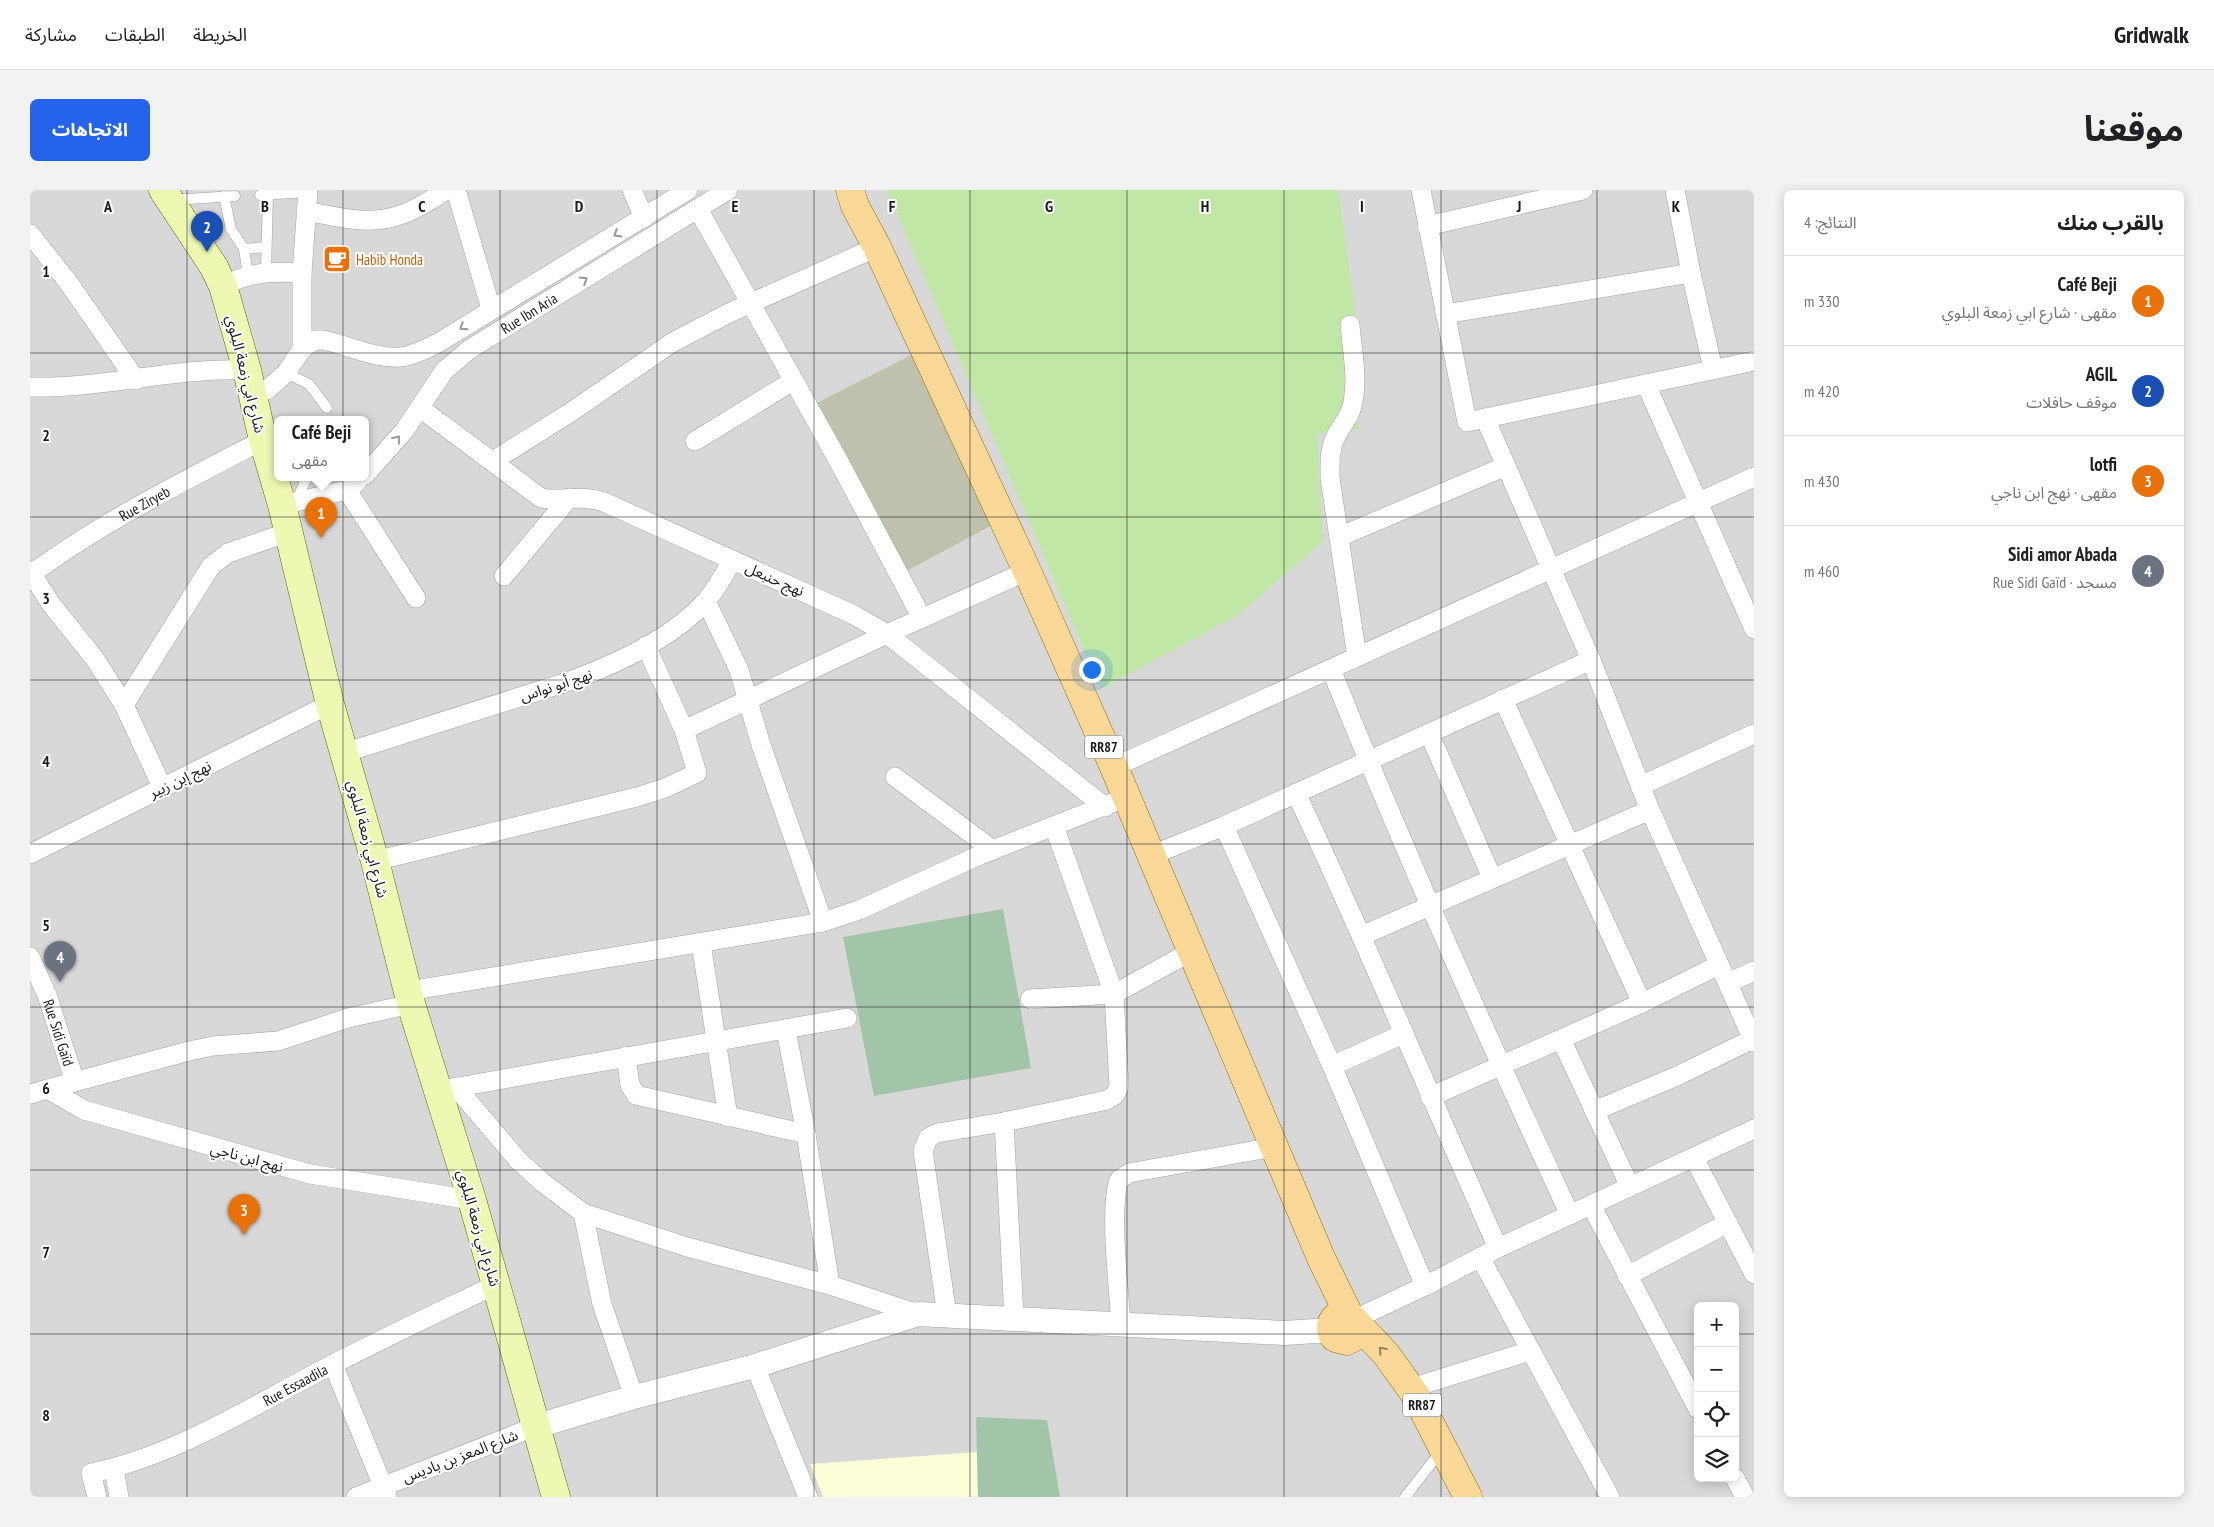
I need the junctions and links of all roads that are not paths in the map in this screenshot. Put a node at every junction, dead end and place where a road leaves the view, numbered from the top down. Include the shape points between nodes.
1 (446, 190) edge
2 (456, 190) edge
3 (632, 190) edge
4 (688, 190) edge
5 (728, 190) edge
6 (850, 190) edge
7 (866, 190) edge
8 (1420, 190) edge
9 (1583, 190) edge
10 (1676, 190) edge
11 (308, 191) edge
12 (166, 195) edge
13 (224, 196) junction
14 (235, 196) dead end
15 (698, 209) junction
16 (306, 211) junction
17 (644, 218) junction
18 (1426, 226) junction
19 (30, 234) edge
20 (876, 245) junction
21 (266, 247) junction
22 (244, 249) junction
23 (257, 273) junction
24 (302, 273) junction
25 (1691, 273) junction
26 (223, 286) junction
27 (752, 305) junction
28 (491, 309) junction
29 (1445, 314) junction
30 (1350, 325) dead end
31 (302, 349) junction
32 (1754, 361) edge
33 (1713, 369) junction
34 (286, 373) junction
35 (136, 380) junction
36 (794, 381) junction
37 (249, 383) junction
38 (1646, 384) junction
39 (30, 387) edge
40 (327, 408) dead end
41 (420, 408) junction
42 (1485, 418) junction
43 (263, 440) junction
44 (695, 441) dead end
45 (492, 461) junction
46 (1506, 466) junction
47 (274, 467) edge
48 (369, 471) edge
49 (1754, 477) edge
50 (280, 481) edge
51 (304, 481) edge
52 (358, 481) edge
53 (347, 490) junction
54 (570, 498) junction
55 (1698, 502) junction
56 (289, 503) junction
57 (289, 532) junction
58 (1338, 537) junction
59 (732, 560) junction
60 (1552, 568) junction
61 (1027, 570) junction
62 (31, 573) edge
63 (504, 576) dead end
64 (416, 598) dead end
65 (706, 601) junction
66 (922, 618) junction
67 (1754, 629) edge
68 (887, 634) junction
69 (646, 646) junction
70 (1357, 657) junction
71 (1591, 660) junction
72 (1331, 669) junction
73 (1502, 699) junction
74 (747, 700) junction
75 (330, 704) junction
76 (124, 705) junction
77 (684, 730) junction
78 (1429, 733) junction
79 (1754, 734) edge
80 (344, 753) junction
81 (1368, 759) junction
82 (1114, 767) junction
83 (895, 777) dead end
84 (1640, 786) junction
85 (162, 787) junction
86 (1296, 793) junction
87 (1116, 802) junction
88 (1650, 810) junction
89 (1054, 826) junction
90 (1224, 826) junction
91 (1571, 846) junction
92 (993, 850) junction
93 (30, 854) edge
94 (1152, 855) junction
95 (375, 861) junction
96 (1492, 878) junction
97 (1431, 905) junction
98 (823, 922) junction
99 (1361, 936) junction
100 (701, 943) junction
101 (1192, 951) junction
102 (30, 958) edge
103 (1719, 965) junction
104 (1754, 971) edge
105 (1728, 983) junction
106 (1114, 994) junction
107 (409, 997) junction
108 (1030, 999) dead end
109 (1642, 1003) junction
110 (847, 1018) dead end
111 (786, 1030) junction
112 (1403, 1034) junction
113 (1561, 1039) junction
114 (1753, 1041) edge
115 (715, 1042) junction
116 (626, 1056) junction
117 (1500, 1064) junction
118 (1332, 1066) junction
119 (74, 1082) junction
120 (447, 1089) junction
121 (39, 1091) edge
122 (1430, 1097) junction
123 (1594, 1111) junction
124 (728, 1117) junction
125 (1004, 1122) junction
126 (1754, 1130) edge
127 (806, 1134) junction
128 (1274, 1146) junction
129 (1694, 1158) junction
130 (1630, 1186) junction
131 (472, 1200) junction
132 (1591, 1205) junction
133 (583, 1212) junction
134 (1570, 1215) junction
135 (1728, 1223) junction
136 (1498, 1248) junction
137 (1480, 1258) junction
138 (1754, 1274) edge
139 (1627, 1276) junction
140 (495, 1285) junction
141 (830, 1285) junction
142 (1425, 1286) junction
143 (918, 1314) junction
144 (947, 1315) junction
145 (1014, 1318) junction
146 (1121, 1324) junction
147 (1344, 1325) junction
148 (1530, 1351) junction
149 (333, 1364) junction
150 (755, 1366) junction
151 (1411, 1388) junction
152 (634, 1397) junction
153 (1694, 1402) edge
154 (537, 1426) junction
155 (1434, 1460) junction
156 (114, 1469) junction
157 (1737, 1482) edge
158 (385, 1491) edge
159 (97, 1497) edge
160 (119, 1497) edge
161 (356, 1497) edge
162 (556, 1497) edge
163 (808, 1497) edge
164 (1405, 1497) edge
165 (1451, 1497) edge
166 (1468, 1497) edge
167 (1610, 1497) edge
168 (1745, 1497) edge

1 - 16 street via 409,212 380,221
2 - 28 street
3 - 17 street
4 - 17 street, Rue Ibn Aria
5 - 15 street, Rue Ibn Aria
6 - 20 main road, RR87
7 - 20 main road, RR87
8 - 18 street
9 - 18 street
10 - 25 street
11 - 16 street
11 - 21 lane via 264,195
12 - 13 lane
12 - 26 main road, شارع ابي زمعة البلوي
13 - 14 lane
13 - 22 lane via 232,229
15 - 27 street
41 -> 15 street, Rue Ibn Aria via 444,371 470,349
16 - 24 street
17 -> 28 street, Rue Ibn Aria
18 - 29 street
19 - 35 street via 68,282
20 - 27 street
20 - 61 main road, RR87
21 - 22 lane
21 - 23 lane
22 - 23 lane
23 - 24 street
23 - 26 street
24 - 31 street
25 - 29 street
25 - 33 street
26 - 37 main road, شارع ابي زمعة البلوي
27 - 36 street
27 - 45 street via 731,312 673,342
28 -> 31 street, Rue Ibn Aria via 438,344 400,357 378,355 323,340 315,340
29 - 42 street via 1467,422
30 - 58 street via 1355,377 1353,402 1349,416 1334,441 1330,458
31 - 34 street
32 - 33 street
33 - 38 street
34 - 37 street via 268,389
34 - 40 lane via 309,384
35 - 37 street via 197,371
35 - 39 street via 84,386
36 - 44 street
36 - 66 street
37 - 43 main road, شارع ابي زمعة البلوي
38 - 42 street
38 - 55 street
41 - 45 street, نهج حنبعل
48 -> 41 street, Rue Ibn Aria
42 - 46 street
43 - 47 main road, شارع ابي زمعة البلوي
43 - 62 street, Rue Ziryeb via 116,520
45 - 54 street, نهج حنبعل via 541,498
46 - 58 street
46 - 60 street
49 - 55 street
50 - 56 main road, شارع ابي زمعة البلوي
51 - 56 lane
52 - 53 street, Rue Ibn Aria
53 - 56 street, Rue Ibn Aria
53 - 64 street
54 - 59 street, نهج حنبعل via 590,497 604,502
54 - 63 street
55 - 60 street
55 - 67 street
56 - 57 main road, شارع ابي زمعة البلوي
57 - 75 main road, شارع ابي زمعة البلوي
57 - 76 street via 228,553 211,566
58 - 70 street
59 - 65 street, نهج أبو نواس
59 - 68 street, نهج حنبعل via 854,615
60 - 70 street
60 - 71 street
61 - 66 street
61 - 82 main road, RR87
62 - 76 street
65 - 69 street, نهج أبو نواس via 692,615
65 - 74 street via 739,670
66 - 68 street
68 - 74 street
68 - 87 street, نهج حنبعل
69 - 77 street
69 - 80 street, نهج أبو نواس via 570,682
70 - 72 street
71 - 73 street
71 - 84 street
72 - 81 street
72 - 82 street
73 - 78 street
73 - 91 street
74 - 77 street
74 - 98 street
75 - 80 main road, شارع ابي زمعة البلوي
75 - 85 street, نهج إبن زبير
76 - 85 street
77 - 95 street via 697,772 665,788
78 - 81 street
78 - 96 street
79 - 84 street
80 - 95 main road, شارع ابي زمعة البلوي
81 - 86 street
81 - 97 street
82 - 87 main road, RR87
83 - 92 street
84 - 88 street
85 - 93 street, نهج إبن زبير
86 - 90 street
86 - 99 street
87 - 89 street
87 - 94 main road, RR87
88 - 91 street
88 - 103 street
89 - 92 street
89 - 106 street
90 - 94 street
90 - 118 street
91 - 96 street
91 - 109 street
92 - 98 street via 859,910
94 - 101 main road, RR87
95 - 107 main road, شارع ابي زمعة البلوي
96 - 97 street
97 - 99 street
97 - 117 street
98 - 100 street
99 - 112 street
100 - 107 street
100 - 115 street
101 - 106 street
101 - 128 main road, RR87
102 - 119 street, Rue Sidi Gaïd via 47,995
103 - 105 street
103 - 109 street
104 - 105 street
105 - 114 street
106 - 108 street
106 - 125 street via 1119,1081 1115,1095 1107,1100
107 - 119 street via 278,1041 213,1046
107 - 120 main road, شارع ابي زمعة البلوي
109 - 113 street
110 - 111 street
111 - 115 street
111 - 127 street
112 - 118 street
112 - 122 street
113 - 117 street
113 - 123 street
114 - 123 street
115 - 116 street
115 - 124 street
116 - 120 street
116 - 124 street via 630,1085 636,1095
117 - 122 street
117 - 134 street
118 - 142 street
119 - 121 street
120 - 131 main road, شارع ابي زمعة البلوي
120 - 133 street via 542,1182
121 - 131 street, نهج ابن ناجي via 84,1110 310,1174
122 - 136 street
123 - 130 street
124 - 127 street
125 - 144 street via 937,1133 924,1145
125 - 145 street
126 - 129 street
127 - 141 street
128 - 146 street via 1129,1173 1119,1180 1116,1232
128 - 147 main road, RR87 via 1321,1258
129 - 130 street
129 - 135 street
130 - 132 street
131 - 140 main road, شارع ابي زمعة البلوي
132 - 134 street
132 - 139 street
133 - 141 street via 687,1247
133 - 152 street via 602,1304
134 - 136 street
135 - 138 street
135 - 139 street
136 - 137 street
137 - 142 street
137 - 148 street
139 - 153 street
140 - 149 street, Rue Essaadila
140 - 154 main road, شارع ابي زمعة البلوي
141 - 143 street
142 - 147 street
143 - 144 street
143 - 150 street
144 - 145 street
145 - 146 street
146 - 147 street via 1284,1333
151 -> 147 main road, RR87 via 1386,1354
147 - 155 main road, RR87 via 1363,1357 1383,1378 1406,1412
148 - 151 street
148 - 167 street
149 - 156 street, Rue Essaadila via 169,1450
149 - 158 street
150 - 152 street
150 - 163 street
151 - 166 main road, RR87 via 1434,1426
152 - 154 street
154 - 158 street, شارع المعز بن باديس
154 - 162 main road, شارع ابي زمعة البلوي
155 - 164 lane
155 - 165 main road, RR87
156 - 159 street, Rue Essaadila via 91,1473
156 - 160 street
157 - 168 street
158 - 161 street, شارع المعز بن باديس

